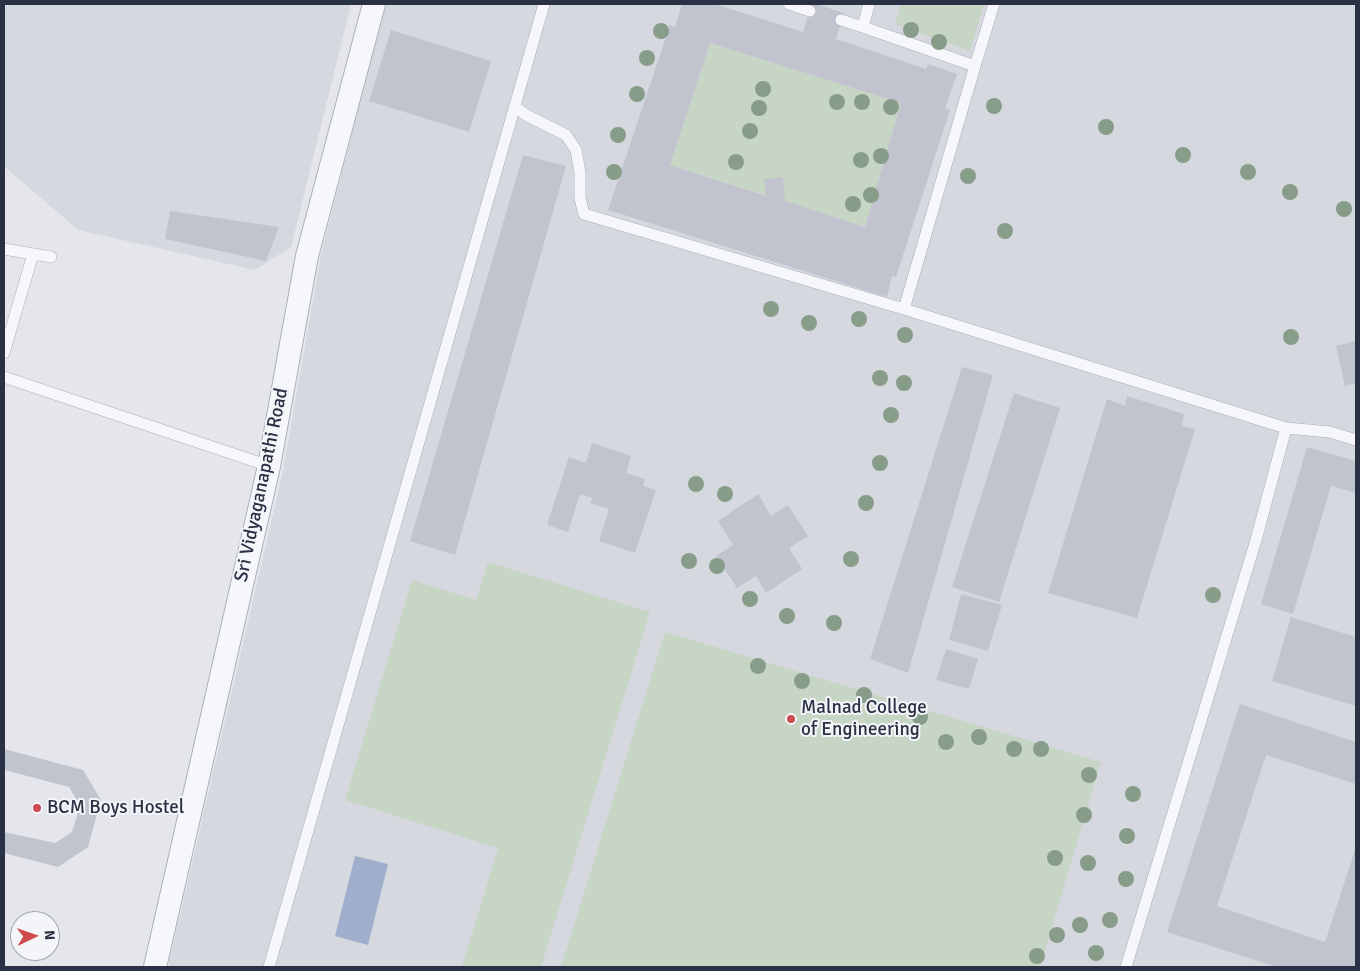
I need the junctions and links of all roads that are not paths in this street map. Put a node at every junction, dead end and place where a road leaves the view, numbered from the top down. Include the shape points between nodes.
1 (374, 4) edge
2 (544, 4) edge
3 (789, 4) edge
4 (869, 4) edge
5 (994, 4) edge
6 (810, 10) dead end
7 (841, 20) dead end
8 (863, 27) junction
9 (975, 66) junction
10 (515, 107) junction
11 (4, 249) edge
12 (33, 254) junction
13 (51, 257) dead end
14 (904, 309) junction
15 (4, 353) edge
16 (4, 377) edge
17 (1286, 428) junction
18 (1356, 440) edge
19 (269, 466) junction
20 (155, 967) edge
21 (269, 967) edge
22 (1126, 967) edge

1 - 19 street, Sri Vidyaganapathi Road via 307,256
2 - 10 lane
3 - 6 lane
4 - 8 lane
5 - 9 lane
7 - 8 lane
8 - 9 lane
9 - 14 lane
10 - 14 lane via 526,116 566,135 576,150 584,214
10 - 21 lane
11 - 12 lane
12 - 13 lane
12 - 15 lane
14 - 17 lane
16 - 19 lane
17 - 18 lane via 1330,432
17 - 22 lane via 1256,540
19 - 20 street, Sri Vidyaganapathi Road

